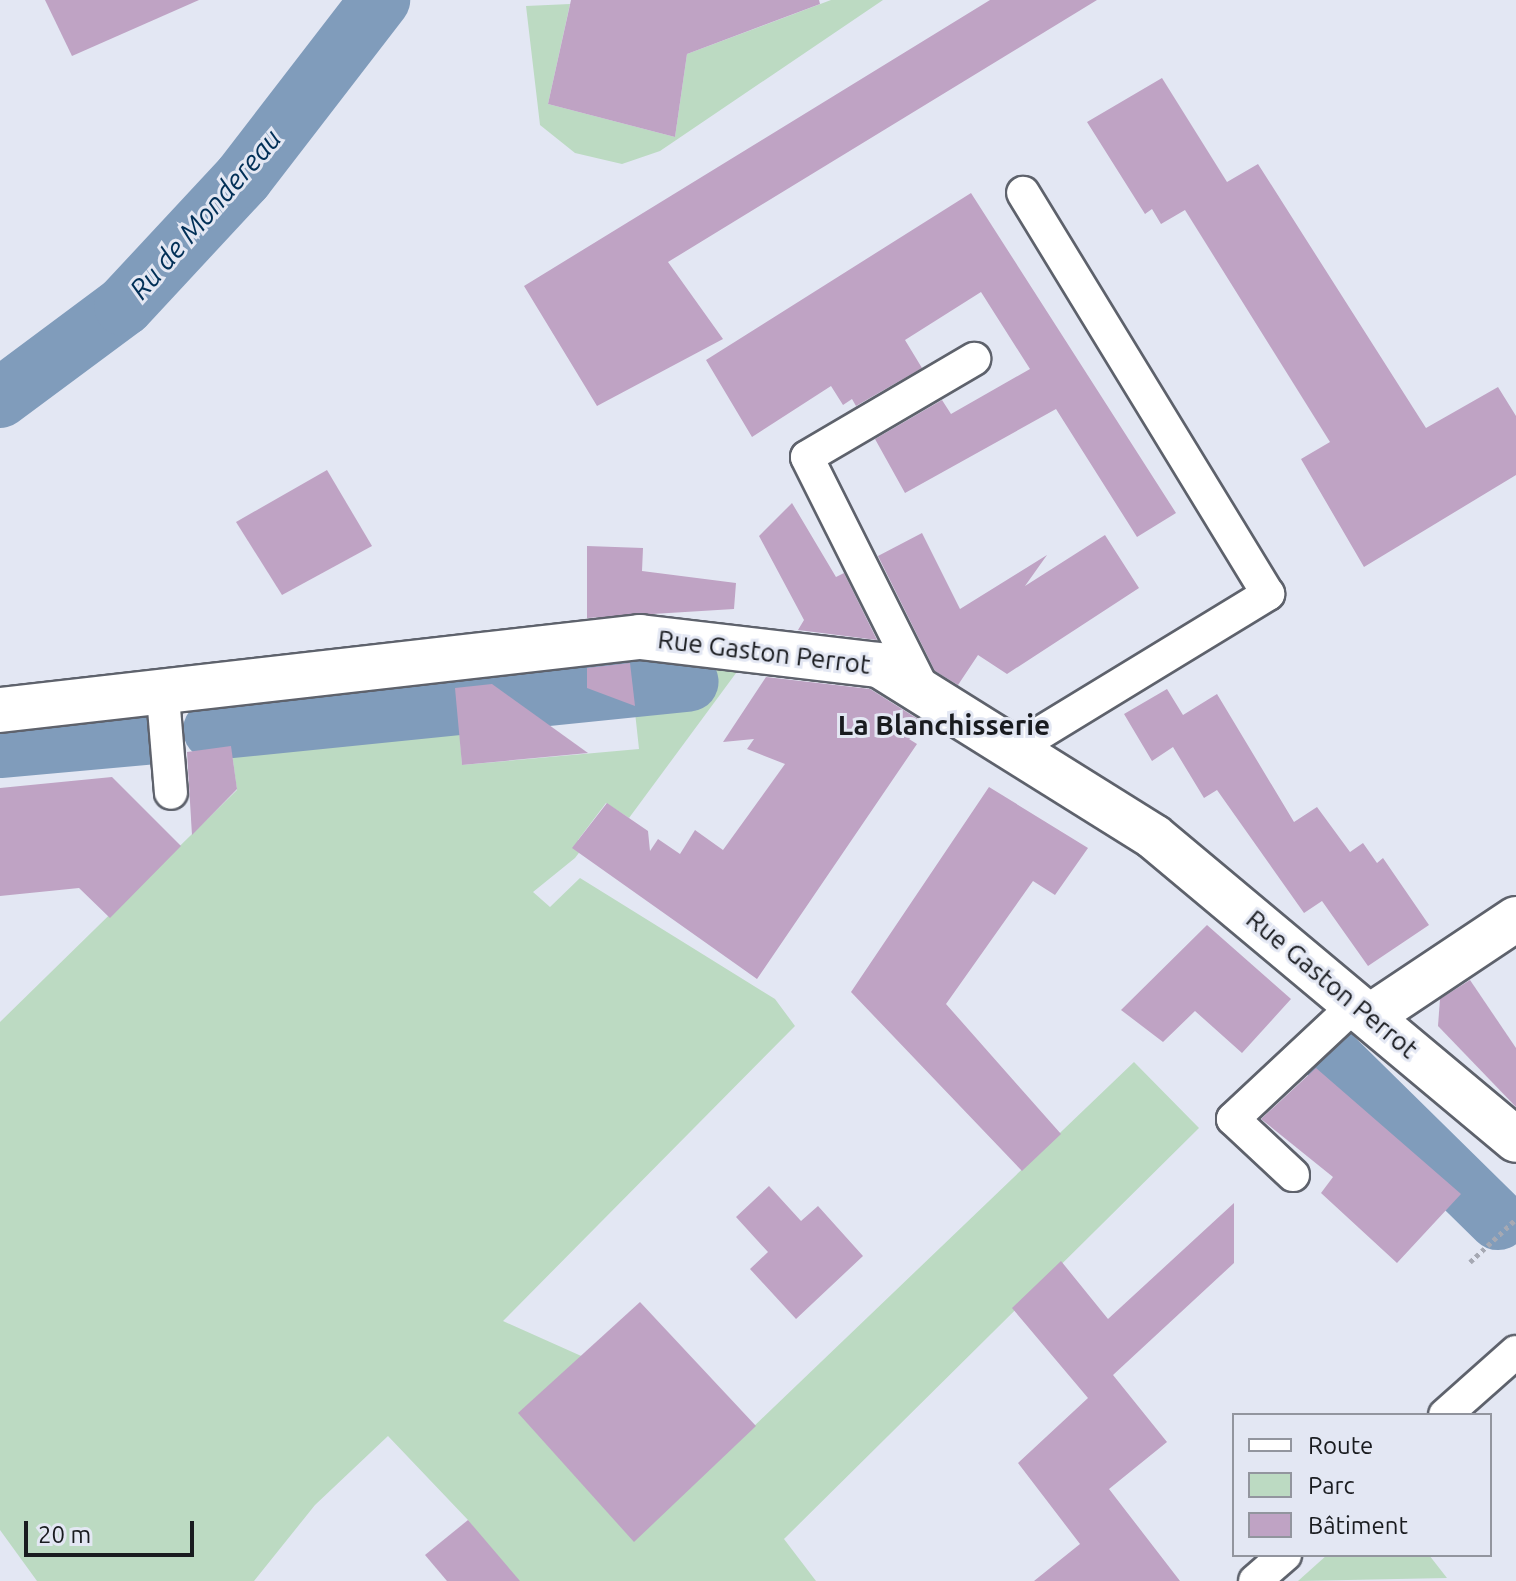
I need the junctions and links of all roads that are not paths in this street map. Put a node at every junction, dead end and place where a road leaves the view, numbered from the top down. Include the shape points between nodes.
1 (1023, 193) dead end
2 (974, 359) dead end
3 (923, 689) junction
4 (163, 696) junction
5 (0, 710) edge
6 (1014, 749) junction
7 (171, 793) dead end
8 (1516, 919) edge
9 (1341, 1025) junction
10 (1516, 1140) edge
11 (1293, 1175) dead end
12 (1516, 1352) edge
13 (1447, 1413) edge
14 (1283, 1557) edge
15 (1255, 1581) edge

1 - 6 lane via 1268,594
2 - 3 lane via 807,457
3 - 4 street, Rue Gaston Perrot via 879,665 640,637
3 - 6 street, Rue Gaston Perrot
4 - 5 street, Rue Gaston Perrot
4 - 7 lane
6 - 9 street, Rue Gaston Perrot via 1154,837
8 - 9 street
9 - 10 street, Rue Gaston Perrot
9 - 11 lane via 1233,1119
12 - 13 lane
14 - 15 lane

